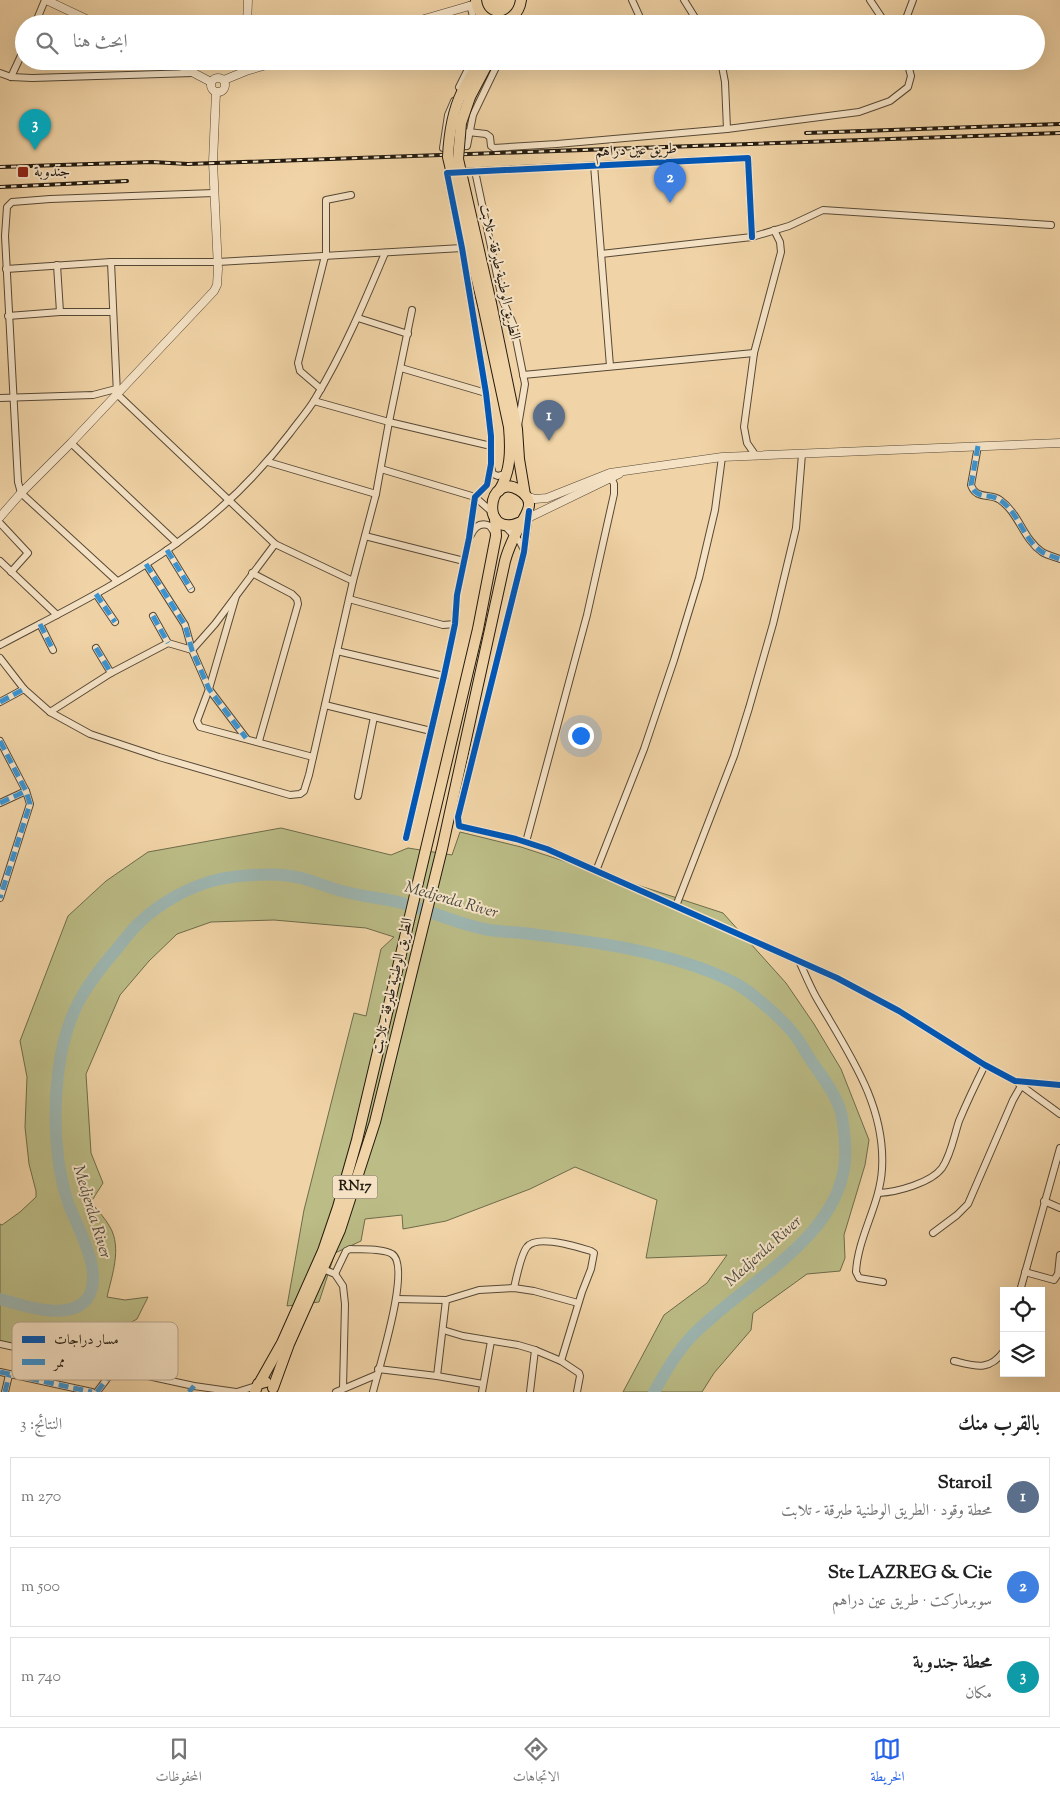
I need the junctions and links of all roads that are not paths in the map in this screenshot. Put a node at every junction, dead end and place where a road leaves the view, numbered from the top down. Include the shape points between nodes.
1 (46, 0) edge
2 (248, 0) edge
3 (632, 0) edge
4 (684, 0) edge
5 (870, 0) edge
6 (913, 0) edge
7 (474, 3) edge
8 (39, 15) edge
9 (78, 15) edge
10 (247, 15) edge
11 (436, 15) edge
12 (481, 15) edge
13 (639, 15) edge
14 (693, 15) edge
15 (880, 15) edge
16 (907, 15) edge
17 (15, 70) edge
18 (190, 70) edge
19 (249, 70) edge
20 (468, 70) edge
21 (475, 70) edge
22 (483, 70) edge
23 (494, 70) edge
24 (723, 70) edge
25 (909, 70) edge
26 (246, 71) joint
27 (0, 73) edge
28 (196, 73) junction
29 (12, 77) junction
30 (224, 80) junction
31 (211, 82) junction
32 (216, 92) junction
33 (466, 94) junction
34 (728, 129) junction
35 (468, 132) junction
36 (594, 165) junction
37 (476, 172) junction
38 (214, 193) junction
39 (351, 194) dead end
40 (1051, 225) dead end
41 (774, 230) junction
42 (2, 236) edge
43 (752, 237) junction
44 (462, 248) junction
45 (385, 253) junction
46 (601, 254) junction
47 (326, 256) junction
48 (111, 262) junction
49 (218, 262) junction
50 (57, 266) junction
51 (6, 269) junction
52 (487, 304) junction
53 (412, 310) dead end
54 (60, 312) junction
55 (113, 312) junction
56 (8, 316) junction
57 (358, 318) junction
58 (408, 334) junction
59 (754, 353) junction
60 (610, 366) junction
61 (402, 368) junction
62 (523, 375) junction
63 (321, 389) junction
64 (117, 392) junction
65 (486, 393) junction
66 (0, 398) edge
67 (13, 398) junction
68 (314, 402) junction
69 (389, 422) junction
70 (518, 429) junction
71 (71, 443) junction
72 (1060, 443) edge
73 (491, 446) junction
74 (978, 446) junction
75 (802, 454) junction
76 (756, 456) junction
77 (722, 457) junction
78 (268, 462) junction
79 (491, 464) junction
80 (381, 469) junction
81 (507, 473) junction
82 (610, 476) junction
83 (497, 492) junction
84 (21, 493) junction
85 (376, 494) junction
86 (526, 495) junction
87 (475, 497) junction
88 (229, 500) junction
89 (0, 517) edge
90 (526, 517) junction
91 (496, 518) junction
92 (0, 523) edge
93 (515, 535) junction
94 (365, 536) junction
95 (496, 536) junction
96 (469, 538) junction
97 (177, 543) junction
98 (274, 544) junction
99 (167, 550) junction
100 (524, 552) junction
101 (1060, 559) edge
102 (0, 561) edge
103 (464, 561) junction
104 (146, 564) junction
105 (11, 572) junction
106 (252, 572) junction
107 (353, 580) junction
108 (118, 581) junction
109 (191, 589) dead end
110 (96, 594) junction
111 (236, 596) junction
112 (348, 599) junction
113 (57, 615) junction
114 (153, 616) dead end
115 (115, 622) dead end
116 (40, 624) junction
117 (455, 624) junction
118 (168, 643) junction
119 (0, 645) edge
120 (96, 648) dead end
121 (54, 650) dead end
122 (192, 650) junction
123 (337, 651) junction
124 (0, 658) edge
125 (111, 673) junction
126 (444, 676) junction
127 (209, 689) junction
128 (24, 690) junction
129 (0, 702) edge
130 (325, 705) junction
131 (50, 712) junction
132 (374, 717) junction
133 (431, 731) junction
134 (246, 738) junction
135 (0, 741) edge
136 (259, 741) junction
137 (313, 757) junction
138 (26, 791) junction
139 (358, 796) dead end
140 (0, 803) edge
141 (406, 838) dead end
142 (526, 842) junction
143 (596, 871) junction
144 (0, 898) edge
145 (676, 906) junction
146 (799, 962) junction
147 (985, 1065) junction
148 (1015, 1080) junction
149 (1060, 1085) edge
150 (1021, 1086) junction
151 (1060, 1114) edge
152 (1060, 1148) edge
153 (879, 1193) junction
154 (1044, 1201) junction
155 (1060, 1208) edge
156 (933, 1233) dead end
157 (1060, 1255) edge
158 (323, 1269) junction
159 (1025, 1272) junction
160 (335, 1274) junction
161 (882, 1282) dead end
162 (1021, 1287) edge
163 (514, 1288) junction
164 (396, 1299) junction
165 (446, 1300) junction
166 (578, 1304) junction
167 (443, 1330) junction
168 (491, 1341) junction
169 (535, 1350) junction
170 (1000, 1355) edge
171 (954, 1360) dead end
172 (561, 1361) junction
173 (0, 1372) edge
174 (378, 1372) junction
175 (9, 1375) junction
176 (12, 1376) edge
177 (437, 1376) junction
178 (33, 1380) edge
179 (106, 1380) edge
180 (168, 1380) edge
181 (483, 1384) junction
182 (194, 1386) junction
183 (256, 1388) edge
184 (343, 1388) junction
185 (273, 1390) edge
186 (5, 1392) edge
187 (92, 1392) edge
188 (97, 1392) edge
189 (189, 1392) edge
190 (237, 1392) edge
191 (336, 1392) edge
192 (373, 1392) edge
193 (482, 1392) edge
194 (530, 1392) edge
195 (578, 1392) edge

1 - 8 street
1 - 9 street
2 - 10 street
3 - 13 street
4 - 14 street
5 - 15 street
6 - 16 street
7 - 11 street
7 - 12 main road
17 - 29 street
18 - 28 street
19 - 26 street
20 - 35 street via 448,115 444,148 467,146
21 - 33 main road, الطريق الوطنية طبرقة - تلابت / RN17
22 - 33 main road, الطريق الوطنية طبرقة - تلابت / RN17
23 - 35 street via 472,115
24 - 34 street
25 - 34 street via 908,87 890,101 859,112
26 - 30 street
27 - 29 street
28 - 29 street
28 - 31 street
30 - 31 street via 218,77
30 - 32 street via 224,89
31 - 32 street via 211,88
32 - 38 street
33 - 52 main road, الطريق الوطنية طبرقة - تلابت / RN17, bridge via 458,159
34 - 35 street, طريق عين دراهم via 494,148 486,134
36 - 37 street, طريق عين دراهم
36 - 43 street, طريق عين دراهم via 748,158
36 - 46 street
37 - 44 street, طريق عين دراهم via 447,173
37 - 62 street via 502,299 513,324
38 - 42 street via 12,202 7,207
38 - 49 street
39 - 47 street via 326,200
40 - 41 street via 828,210
41 - 43 street
41 - 59 street via 781,252
42 - 51 street
43 - 46 street
44 - 45 street
44 - 65 street
45 - 47 street
45 - 57 street
46 - 60 street
47 - 49 street
47 - 63 street via 298,363 300,371
48 - 49 street
48 - 50 street
48 - 55 street
49 - 64 street via 214,291
50 - 51 street
50 - 54 street
51 - 56 street
52 - 70 main road, الطريق الوطنية طبرقة - تلابت / RN17
52 - 81 main road, الطريق الوطنية طبرقة - تلابت / RN17 via 509,427
53 - 58 street
54 - 55 street
54 - 56 street
55 - 64 street
56 - 67 street
57 - 58 street
57 - 63 street
58 - 61 street
59 - 60 street
59 - 76 street via 744,427 747,443
60 - 62 street
61 - 65 street
61 - 69 street
62 - 70 street via 524,394
63 - 68 street
64 - 67 street
64 - 71 street
64 - 88 street
65 - 73 street
66 - 67 street
67 - 84 street
68 - 69 street
68 - 78 street
69 - 73 street
69 - 80 street
70 - 86 main road, الطريق الوطنية طبرقة - تلابت / RN17
71 - 84 street
71 - 97 street
72 - 74 street
73 - 79 street
74 - 75 street
74 - 101 street via 971,485 974,491 980,496 1001,501 1039,549
75 - 76 street
75 - 145 street via 796,528 749,708 734,756
76 - 77 street
77 - 82 street via 628,470
77 - 143 street via 716,510 680,641 658,709
78 - 85 street
78 - 88 street
79 - 81 street via 495,476
79 - 87 street via 487,486
80 - 85 street
80 - 87 street
81 - 83 main road, الطريق الوطنية طبرقة - تلابت / RN17
82 - 86 street via 547,498 535,499
82 - 90 street
82 - 142 street via 614,494 587,615
83 - 86 main road via 510,487
83 - 87 street
83 - 91 main road, RN17 via 491,506
84 - 89 street
84 - 108 street
85 - 94 street
86 - 90 main road, RN17 via 529,506
87 - 91 street
87 - 96 street
88 - 97 street
88 - 98 street
90 - 91 main road via 509,525
90 - 93 main road, الطريق الوطنية طبرقة - تلابت / RN17
90 - 100 street
91 - 93 street
91 - 95 main road, الطريق الوطنية طبرقة - تلابت / RN17
92 - 105 street via 28,553
93 - 100 street
93 - 158 main road, الطريق الوطنية طبرقة - تلابت / RN17 via 505,561 442,849 375,1122 357,1182
94 - 103 street
94 - 107 street
95 - 96 street via 492,527 483,524 476,527
95 - 183 main road, الطريق الوطنية طبرقة - تلابت / RN17 via 455,729 338,1208 282,1343
96 - 103 street
97 - 99 street
98 - 106 street
98 - 107 street
99 - 104 street
99 - 109 street
100 - 142 street via 458,823 461,827
102 - 105 street
103 - 117 street
104 - 108 street
104 - 122 street via 184,625
105 - 113 street
106 - 111 street
106 - 136 street via 292,594 298,604
107 - 112 street
108 - 110 street
110 - 113 street
110 - 115 street
111 - 122 street
111 - 127 street
112 - 117 street via 443,625
112 - 123 street
113 - 116 street
114 - 118 street
116 - 119 street
116 - 121 street
117 - 126 street
118 - 122 street
118 - 125 street
120 - 125 street
122 - 127 street
123 - 126 street
123 - 130 street
124 - 128 street
125 - 131 street
126 - 133 street
127 - 134 street
127 - 134 street via 198,725
128 - 129 street
128 - 131 street
130 - 132 street
130 - 137 street
131 - 137 street via 90,734 290,794 304,791
132 - 133 street
132 - 139 street
133 - 141 street
134 - 136 street
135 - 138 street
136 - 137 street
138 - 140 street
138 - 144 street via 29,809
142 - 143 street
143 - 145 street
145 - 146 street
146 - 147 street via 899,1011
146 - 153 street via 867,1088 881,1137
147 - 148 street
147 - 153 street via 941,1168 902,1190
148 - 149 street
148 - 150 street
150 - 151 street
150 - 156 street via 968,1204
152 - 154 street
153 - 161 street via 865,1229 856,1272 859,1278
154 - 155 street
154 - 159 street
157 - 159 street via 1054,1280
158 - 160 street
158 - 185 main road, الطريق الوطنية طبرقة - تلابت / RN17 via 289,1344
159 - 162 street
160 - 164 street via 350,1249 394,1254 399,1267
160 - 184 street via 343,1286 345,1304
163 - 165 street via 480,1290
163 - 166 street
163 - 166 street via 530,1244 548,1241 591,1250 594,1253 592,1269
164 - 165 street
164 - 174 street
165 - 167 street
166 - 172 street
167 - 168 street
167 - 177 street
168 - 169 street
168 - 181 street
169 - 172 street
169 - 194 street
170 - 171 street via 984,1366
172 - 195 street via 579,1373
173 - 175 street
174 - 177 street
174 - 184 street
174 - 192 street
175 - 176 street
175 - 186 street
177 - 181 street
178 - 187 street
179 - 188 street
180 - 182 street
181 - 193 street
182 - 189 street
182 - 190 street
183 - 185 main road, RN17 via 266,1382
183 - 190 street
184 - 191 street

